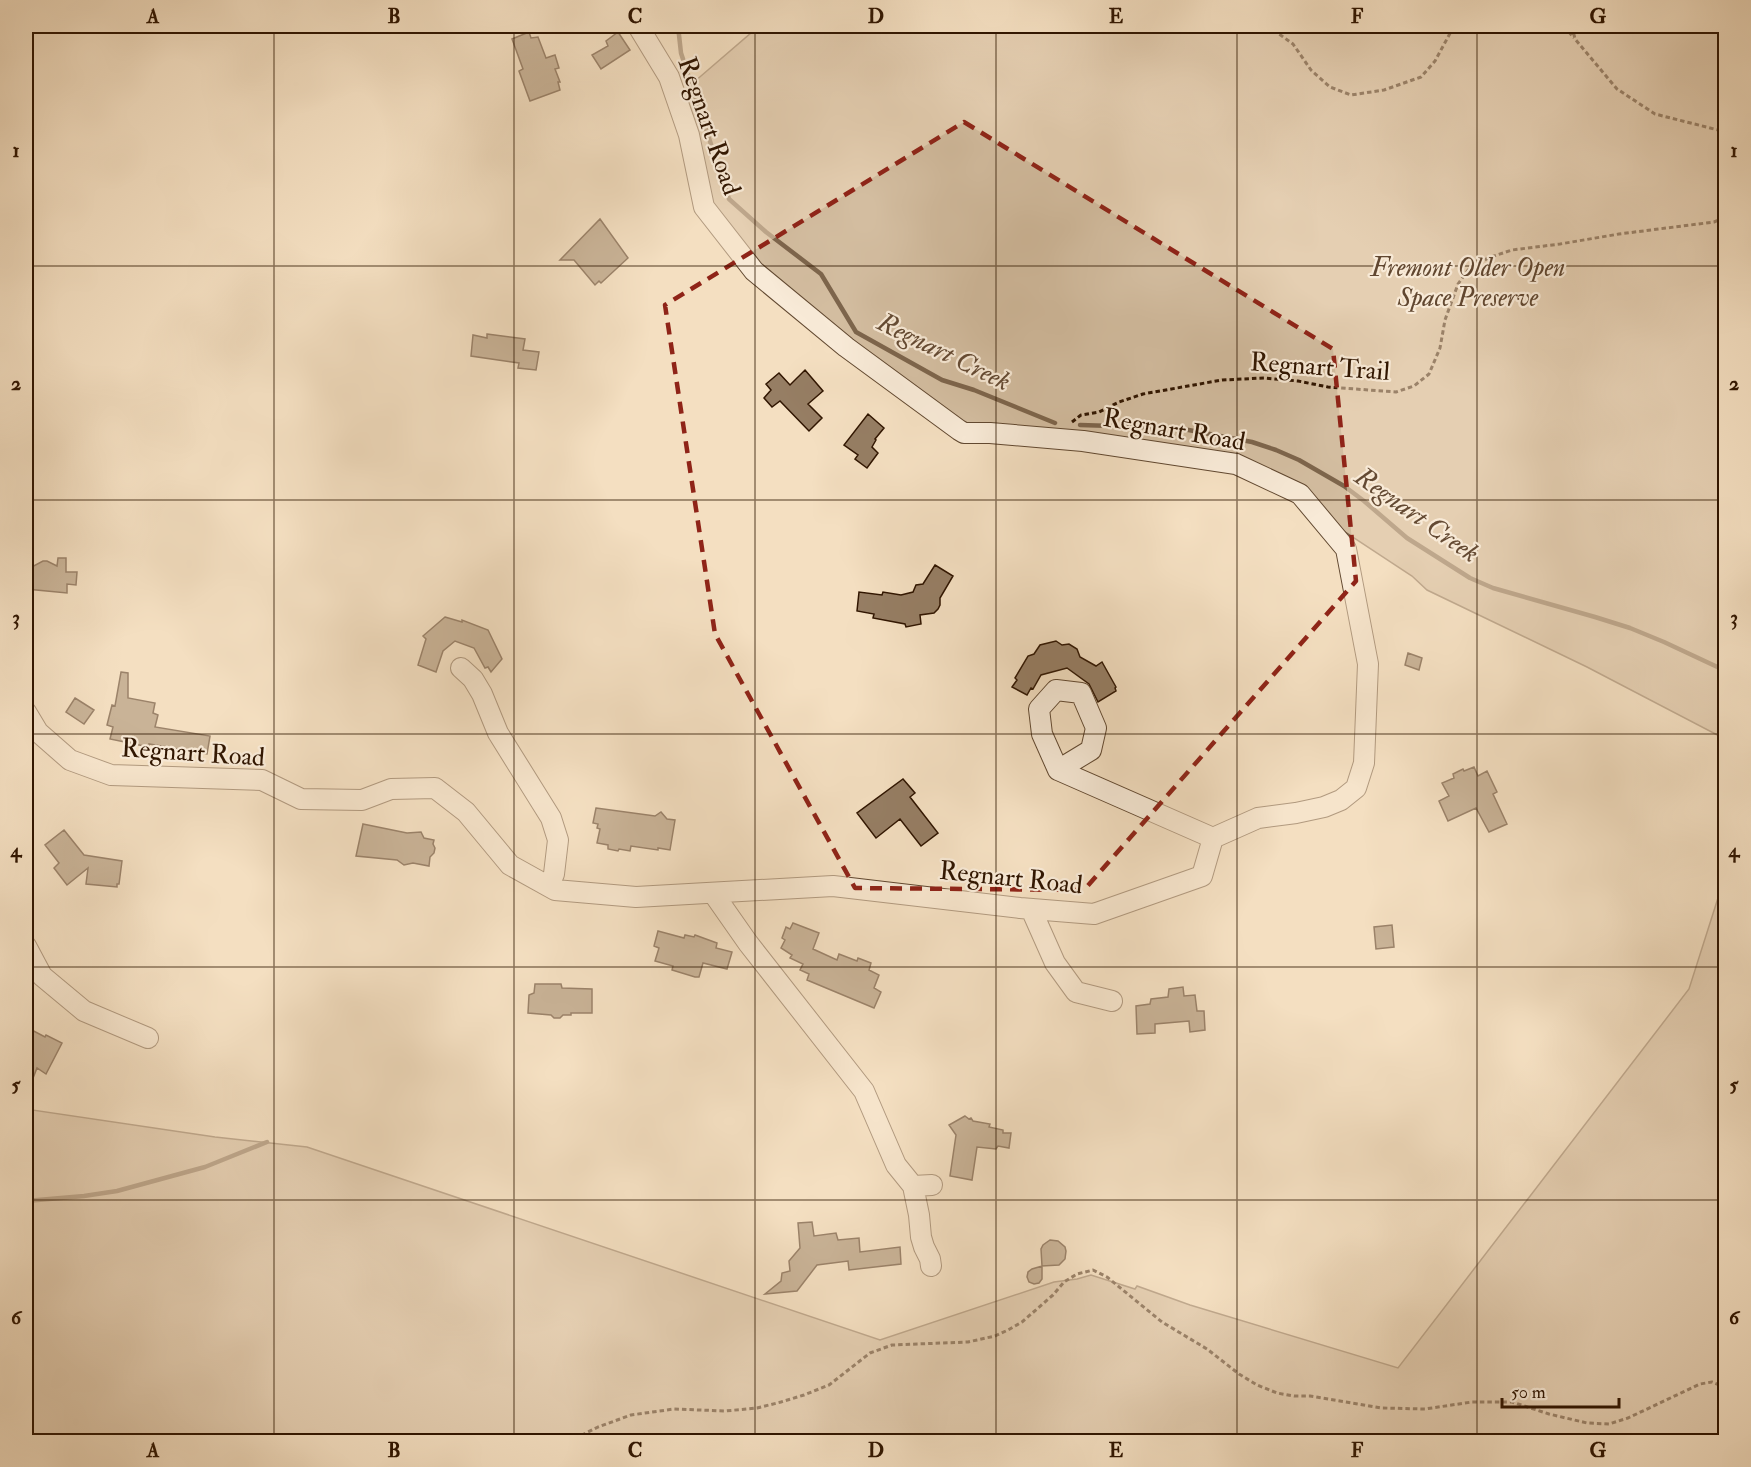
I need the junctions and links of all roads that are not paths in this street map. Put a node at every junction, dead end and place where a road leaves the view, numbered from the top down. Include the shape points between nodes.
1 (638, 26) edge
2 (460, 668) dead end
3 (26, 712) edge
4 (1058, 770) dead end
5 (1213, 838) junction
6 (549, 886) junction
7 (713, 893) junction
8 (1030, 909) junction
9 (26, 946) edge
10 (1112, 1001) dead end
11 (148, 1038) dead end
12 (931, 1266) dead end

1 - 5 street, Regnart Road via 669,77 689,135 704,207 754,271 846,347 964,433 1083,441 1236,464 1300,494 1346,549 1368,664 1364,763 1356,788 1324,807 1258,818
2 - 6 street via 473,679 498,734 551,818 558,840
3 - 6 street, Regnart Road via 38,732 70,760 111,775 262,780 301,799 362,800 391,789 435,788 466,812 510,864
4 - 5 street
5 - 8 street, Regnart Road via 1202,876 1094,914
6 - 7 street, Regnart Road via 555,890 636,897
7 - 8 street, Regnart Road via 833,886
7 - 12 street via 864,1090 897,1165 922,1186 921,1237
8 - 10 street via 1055,963 1076,992
9 - 11 street via 42,976 84,1011

